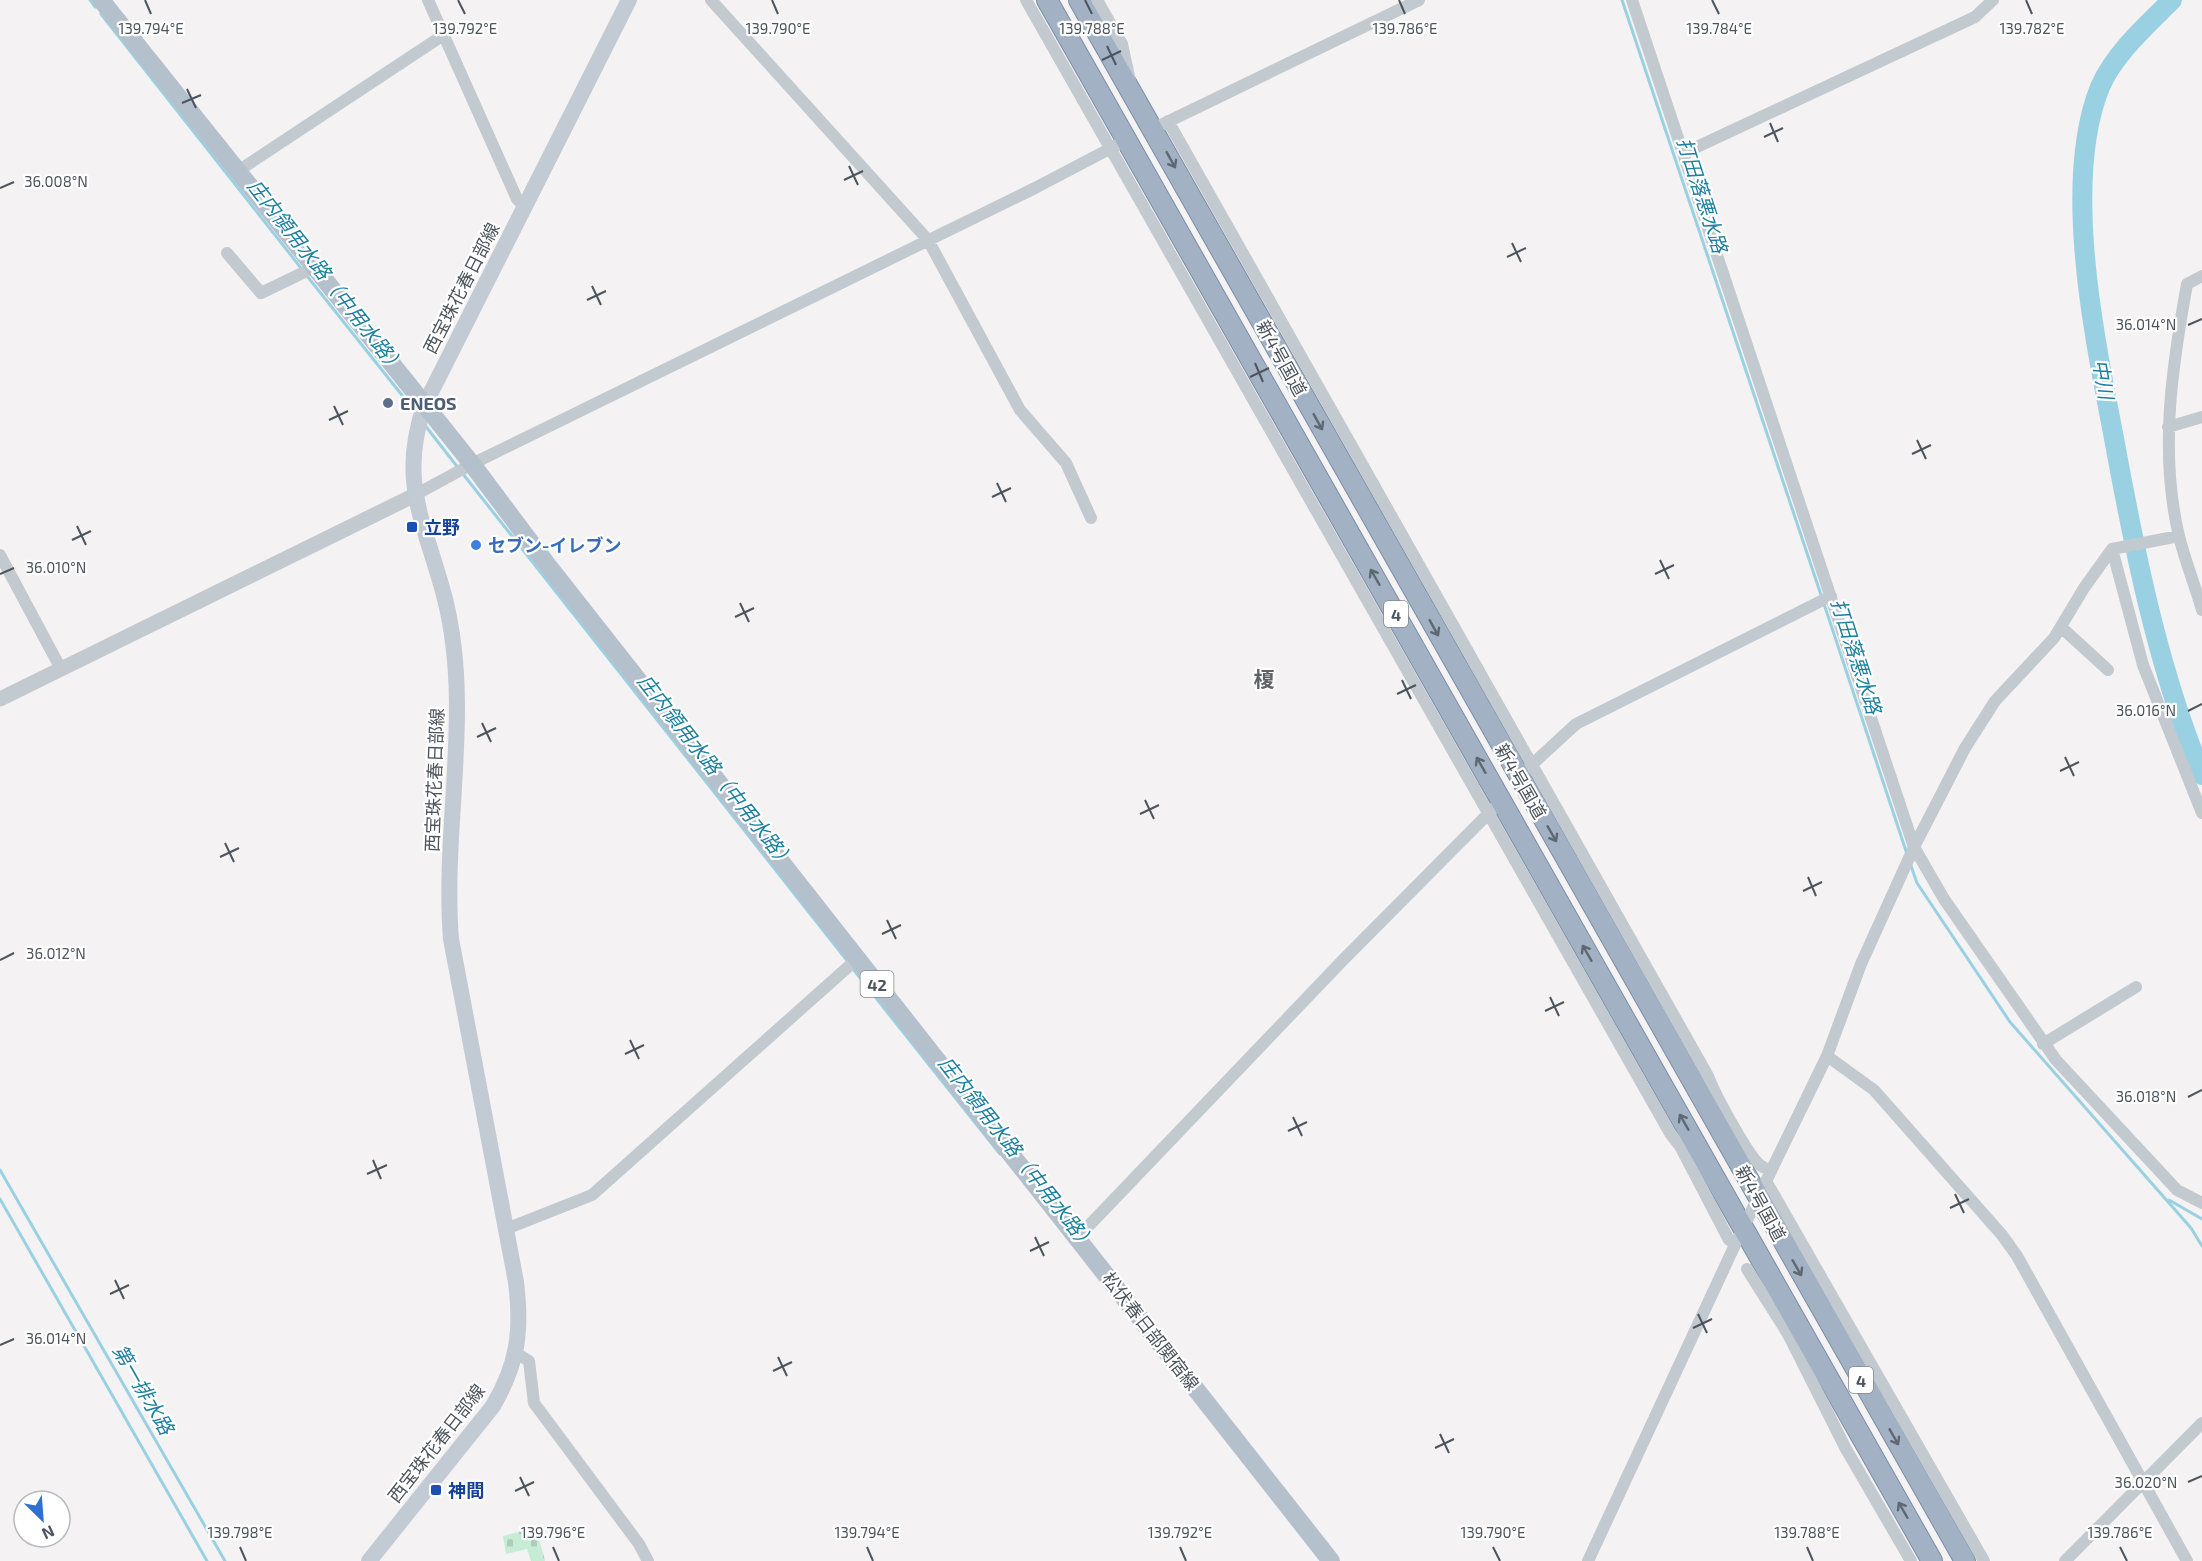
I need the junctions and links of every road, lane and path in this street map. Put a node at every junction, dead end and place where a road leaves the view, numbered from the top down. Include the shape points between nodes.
1 (101, 0) edge
2 (629, 0) edge
3 (711, 0) edge
4 (1026, 0) edge
5 (1047, 0) edge
6 (1079, 0) edge
7 (1097, 0) edge
8 (1419, 0) edge
9 (1632, 0) edge
10 (1993, 0) edge
11 (431, 1) edge
12 (445, 34) junction
13 (1131, 91) junction
14 (1160, 125) junction
15 (1119, 144) junction
16 (1684, 153) junction
17 (238, 171) junction
18 (524, 206) junction
19 (928, 240) junction
20 (227, 253) dead end
21 (315, 267) junction
22 (2202, 276) edge
23 (425, 404) junction
24 (2202, 417) edge
25 (2168, 427) junction
26 (472, 464) junction
27 (415, 495) junction
28 (1091, 518) dead end
29 (2179, 536) junction
30 (2112, 549) junction
31 (0, 555) edge
32 (2198, 583) edge
33 (1831, 596) junction
34 (2202, 610) edge
35 (2061, 627) junction
36 (61, 669) junction
37 (2108, 670) dead end
38 (0, 699) edge
39 (1525, 770) junction
40 (1495, 807) junction
41 (2202, 813) edge
42 (1914, 847) junction
43 (857, 959) junction
44 (2136, 987) dead end
45 (2043, 1044) junction
46 (1827, 1056) junction
47 (1719, 1115) junction
48 (1763, 1167) dead end
49 (1762, 1190) junction
50 (2201, 1201) edge
51 (507, 1229) junction
52 (1736, 1234) junction
53 (1078, 1238) junction
54 (1747, 1269) dead end
55 (1788, 1321) junction
56 (516, 1353) junction
57 (2202, 1423) edge
58 (2143, 1481) junction
59 (369, 1561) edge
60 (648, 1561) edge
61 (1331, 1561) edge
62 (1588, 1561) edge
63 (1911, 1561) edge
64 (1932, 1561) edge
65 (1965, 1561) edge
66 (1984, 1561) edge
67 (2065, 1561) edge
68 (2187, 1561) edge

1 - 17 main road, 松伏春日部関宿線 / 42
2 - 18 main road, 西宝珠花春日部線
3 - 19 street
4 - 15 street
5 - 15 highway, 新4号国道 / 4
6 - 13 highway, 新4号国道 / 4
7 - 13 street via 1122,44
8 - 14 street
9 - 16 street
10 - 16 street via 1975,17
11 - 12 street
12 - 17 street
12 - 18 street
13 - 14 highway, 新4号国道 / 4
14 - 39 highway, 新4号国道 / 4
15 - 19 street
15 - 40 highway, 新4号国道 / 4
16 - 33 street
17 - 21 main road, 松伏春日部関宿線 / 42
18 - 23 main road, 西宝珠花春日部線
19 - 26 street
19 - 28 street via 1020,410 1066,463
20 - 21 street via 261,293
21 - 23 main road, 松伏春日部関宿線 / 42
22 - 25 street via 2187,284 2173,360
23 - 26 main road, 松伏春日部関宿線 / 42
23 - 27 main road, 西宝珠花春日部線 via 411,456
24 - 25 street
25 - 29 street via 2169,474
26 - 27 street
26 - 43 main road, 松伏春日部関宿線 / 42
27 - 36 street
27 - 51 main road, 西宝珠花春日部線 via 445,599 455,653 451,939
29 - 30 street
29 - 32 street
30 - 35 street
30 - 41 street via 2143,665
31 - 36 street
32 - 34 street
33 - 39 street via 1576,723
33 - 42 street
35 - 37 street
35 - 42 street via 1995,701 1965,748
36 - 38 street
39 - 47 highway, 新4号国道 / 4
40 - 52 highway, 新4号国道 / 4
40 - 53 street
42 - 45 street via 1944,899
42 - 46 street via 1861,964
43 - 51 street via 591,1195
43 - 53 main road, 松伏春日部関宿線 / 42
44 - 45 street
45 - 50 street via 2177,1190
46 - 49 street
46 - 58 street via 1882,1099 2002,1234
47 - 48 street
47 - 49 highway, 新4号国道 / 4
49 - 52 street
49 -> 65 highway, 新4号国道 / 4
49 - 66 street
51 - 56 main road, 西宝珠花春日部線 via 520,1309
52 - 55 highway, 新4号国道 / 4
52 - 62 street
53 - 61 main road, 松伏春日部関宿線 / 42
54 - 55 street
55 - 63 street via 1846,1449
64 -> 55 highway, 新4号国道 / 4
56 - 59 main road, 西宝珠花春日部線 via 507,1383 493,1406
56 - 60 street via 529,1361 534,1403
57 - 58 street
58 - 67 street
58 - 68 street

